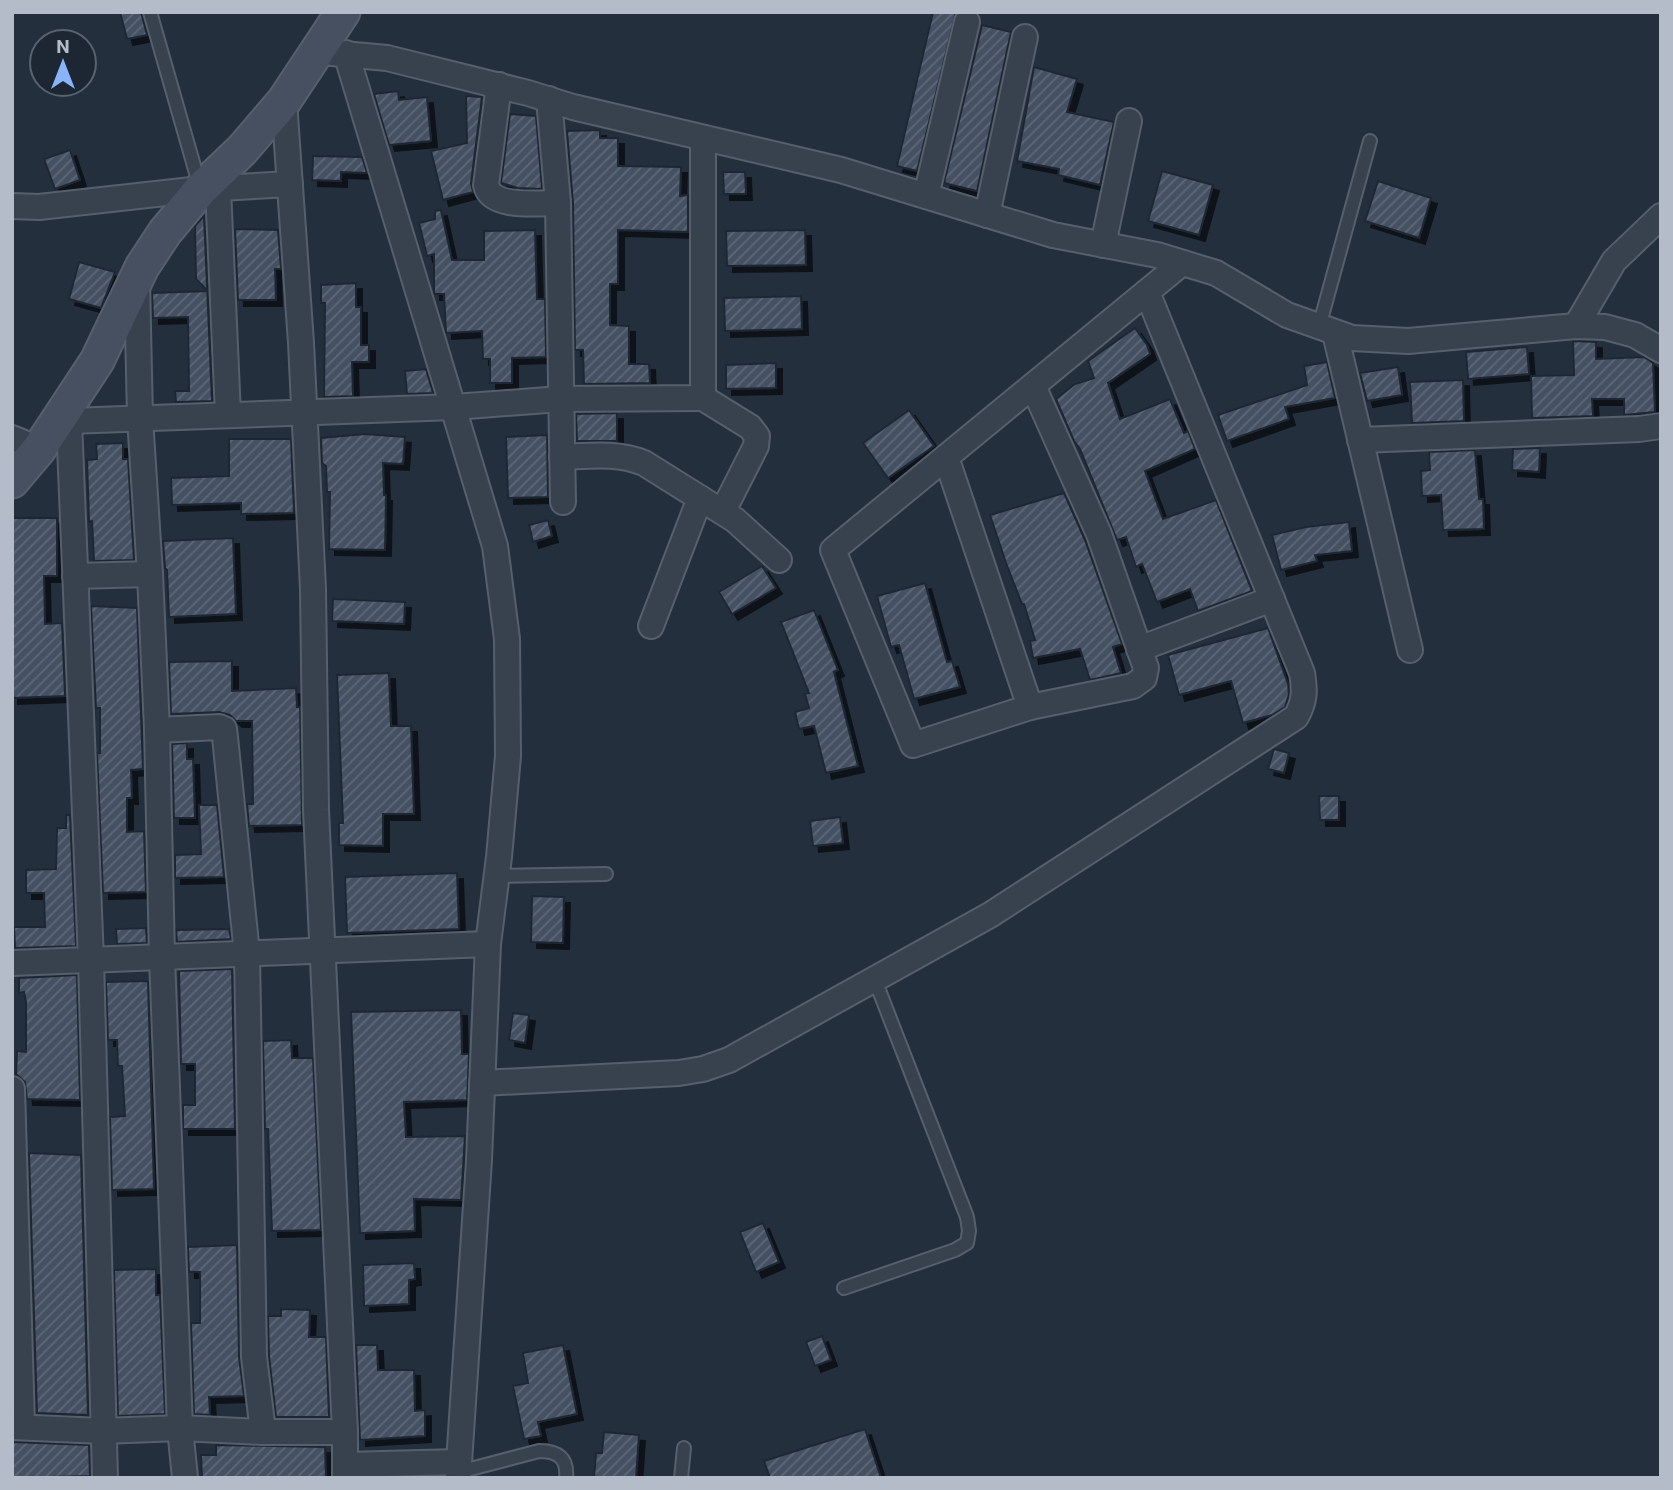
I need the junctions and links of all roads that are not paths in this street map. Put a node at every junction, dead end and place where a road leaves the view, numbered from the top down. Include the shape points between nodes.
1 (149, 12) edge
2 (967, 22) dead end
3 (333, 32) edge
4 (1025, 37) dead end
5 (499, 85) junction
6 (549, 99) junction
7 (284, 101) junction
8 (1129, 121) dead end
9 (704, 138) junction
10 (1370, 141) dead end
11 (290, 184) junction
12 (209, 189) junction
13 (926, 196) junction
14 (558, 203) junction
15 (12, 206) edge
16 (987, 215) junction
17 (1661, 216) edge
18 (1103, 245) junction
19 (1182, 263) junction
20 (137, 278) junction
21 (1147, 292) junction
22 (1576, 326) junction
23 (1327, 330) junction
24 (1661, 350) edge
25 (1033, 386) junction
26 (704, 398) junction
27 (560, 399) junction
28 (454, 407) junction
29 (304, 413) junction
30 (228, 415) junction
31 (65, 417) junction
32 (140, 418) junction
33 (1661, 426) edge
34 (1360, 440) junction
35 (26, 444) edge
36 (562, 457) junction
37 (946, 457) junction
38 (12, 481) edge
39 (700, 498) junction
40 (563, 502) dead end
41 (723, 511) junction
42 (779, 560) dead end
43 (150, 574) junction
44 (75, 576) junction
45 (1272, 599) junction
46 (651, 626) dead end
47 (1139, 649) junction
48 (1410, 650) dead end
49 (1030, 707) junction
50 (157, 730) junction
51 (606, 874) dead end
52 (497, 876) junction
53 (488, 944) junction
54 (323, 950) junction
55 (247, 954) junction
56 (162, 957) junction
57 (91, 960) junction
58 (12, 963) edge
59 (875, 980) junction
60 (482, 1083) junction
61 (12, 1089) edge
62 (14, 1240) edge
63 (844, 1288) dead end
64 (17, 1426) edge
65 (180, 1428) junction
66 (103, 1431) junction
67 (263, 1432) junction
68 (345, 1432) junction
69 (684, 1448) dead end
70 (345, 1471) edge
71 (459, 1471) edge
72 (105, 1478) edge
73 (185, 1478) edge
74 (566, 1478) edge
75 (681, 1478) edge

1 - 12 lane
2 - 13 street
3 - 5 street via 387,58
3 - 7 main road
3 - 28 street
4 - 16 street
5 - 6 street
5 - 14 street via 488,193 503,202
6 - 9 street
6 - 14 street
7 - 11 street
7 - 12 main road
8 - 18 street
9 - 13 street via 841,170
9 - 26 street
10 - 23 lane
11 - 12 street
11 - 29 street
12 - 15 street
12 - 20 main road via 165,232
12 - 30 street
13 - 16 street
14 - 27 street
16 - 18 street
17 - 22 street via 1614,261
18 - 19 street
19 - 21 street
19 - 23 street via 1216,274 1287,315
20 - 31 main road
20 - 32 street
21 - 25 street
21 - 45 street
22 - 23 street via 1408,341 1352,338
22 - 24 street via 1635,335
23 - 34 street
25 - 37 street
25 - 47 street via 1099,534
26 - 27 street
26 - 41 street via 757,436
27 - 28 street
27 - 36 street
28 - 29 street
28 - 52 street via 495,546 506,639 508,756
29 - 30 street
29 - 54 street
30 - 32 street
31 - 32 street
31 - 35 main road
31 - 44 street
32 - 43 street
33 - 34 street
34 - 48 street
35 - 38 main road
36 - 39 street via 629,457
36 - 40 street
37 - 49 street
37 - 49 street via 833,550 913,745
39 - 41 street
39 - 46 street
41 - 42 street
43 - 44 street
43 - 50 street
44 - 57 street
45 - 47 street
45 - 59 street via 1302,673 1305,690 1296,717 990,915
47 - 49 street via 1146,668 1144,678 1133,686
50 - 55 street via 224,729
50 - 56 street
51 - 52 lane
52 - 53 street
53 - 54 street
53 - 60 street
54 - 55 street
54 - 68 street
55 - 56 street
55 - 67 street via 254,1357
56 - 57 street
56 - 65 street
57 - 58 street
57 - 66 street
59 - 60 street via 729,1060 703,1069
59 - 63 lane via 970,1231 967,1243 955,1250
60 - 71 street
61 - 62 street
62 - 64 street
64 - 66 street
65 - 66 street
65 - 67 street
65 - 73 street
66 - 72 street
67 - 68 street
68 - 70 street
69 - 75 lane
70 - 71 street
71 - 74 lane via 552,1451 567,1467

